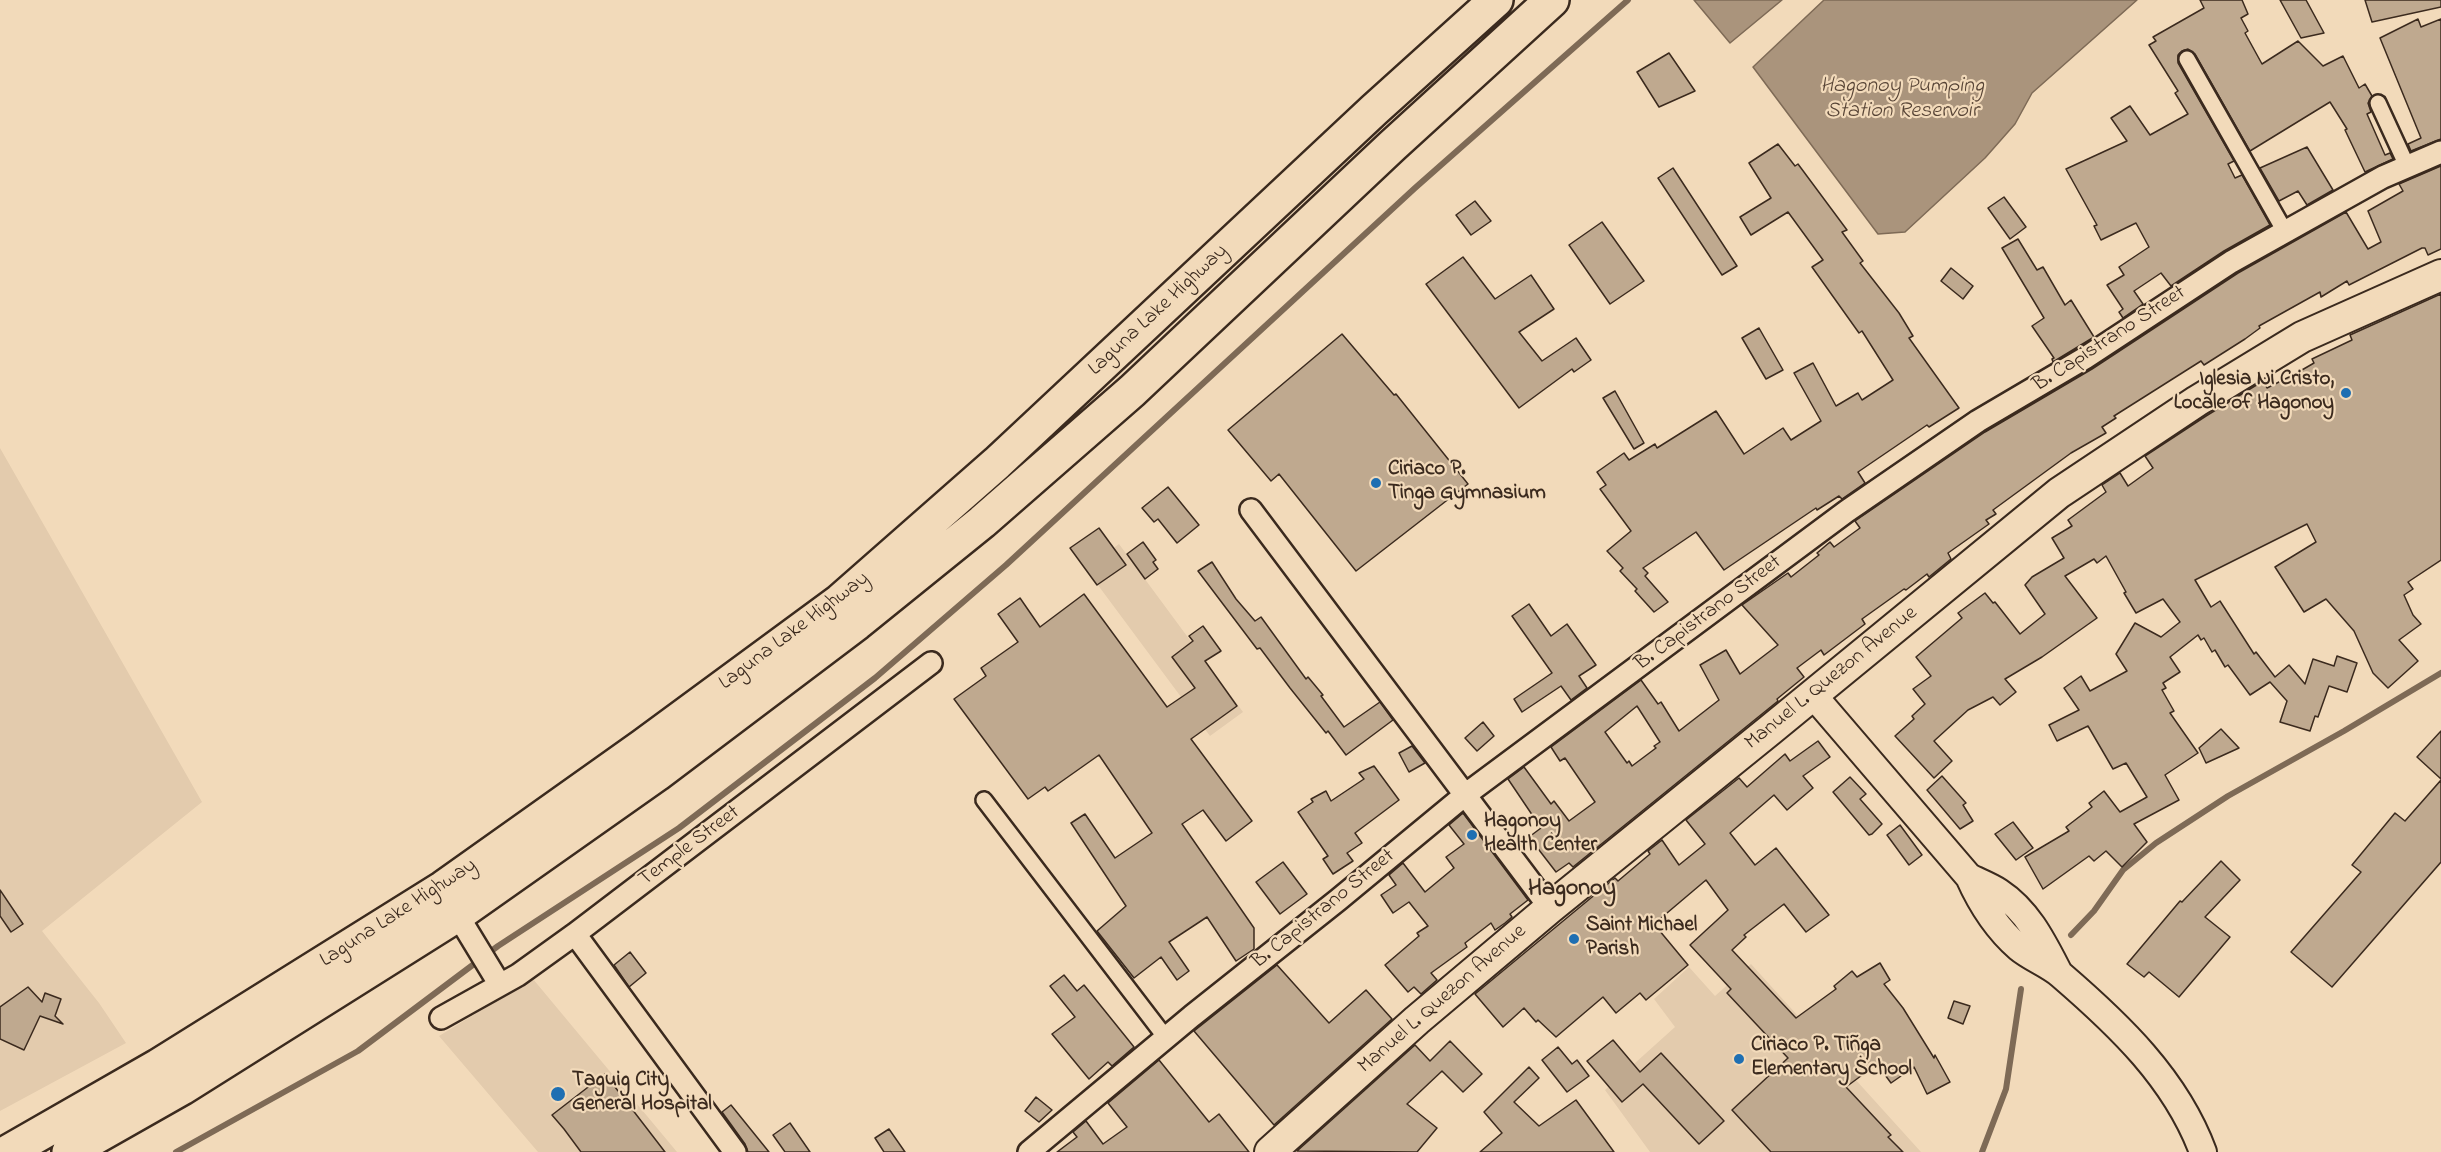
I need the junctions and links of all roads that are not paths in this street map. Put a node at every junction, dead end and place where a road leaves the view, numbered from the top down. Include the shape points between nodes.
1 (1496, 0) edge
2 (1552, 0) edge
3 (2187, 59) dead end
4 (2378, 103) dead end
5 (2441, 152) edge
6 (2407, 166) junction
7 (2284, 230) junction
8 (2441, 275) edge
9 (1251, 510) dead end
10 (931, 663) dead end
11 (1813, 695) junction
12 (1465, 795) junction
13 (984, 800) dead end
14 (1550, 908) junction
15 (458, 915) junction
16 (575, 934) junction
17 (497, 979) junction
18 (441, 1018) dead end
19 (1166, 1038) junction
20 (8, 1152) edge
21 (69, 1152) edge
22 (735, 1152) edge
23 (1029, 1152) edge
24 (1270, 1152) edge
25 (2203, 1152) edge

1 - 15 main road, Laguna Lake Highway via 997,463 848,594 650,741
2 - 15 main road, Laguna Lake Highway via 1132,391 982,522 857,623 657,774
3 - 7 street
4 - 6 street
5 - 6 street, B. Capistrano Street
6 - 7 street, B. Capistrano Street
7 - 12 street, B. Capistrano Street via 2085,358 1978,421 1901,474
8 - 11 main road, Manuel L. Quezon Avenue via 2302,337 2106,459 2059,493
9 - 12 street
10 - 16 street, Temple Street
11 - 14 main road, Manuel L. Quezon Avenue
11 - 25 street via 1969,877 2000,892 2018,908 2035,928 2060,974 2133,1041 2177,1096
12 - 14 street
12 - 19 street, B. Capistrano Street
13 - 19 street
14 - 24 main road, Manuel L. Quezon Avenue
15 - 17 street
15 - 20 main road, Laguna Lake Highway via 158,1066
15 - 21 main road, Laguna Lake Highway via 182,1088
16 - 17 street, Temple Street
16 - 22 street
17 - 18 street, Temple Street
19 - 23 street, B. Capistrano Street

